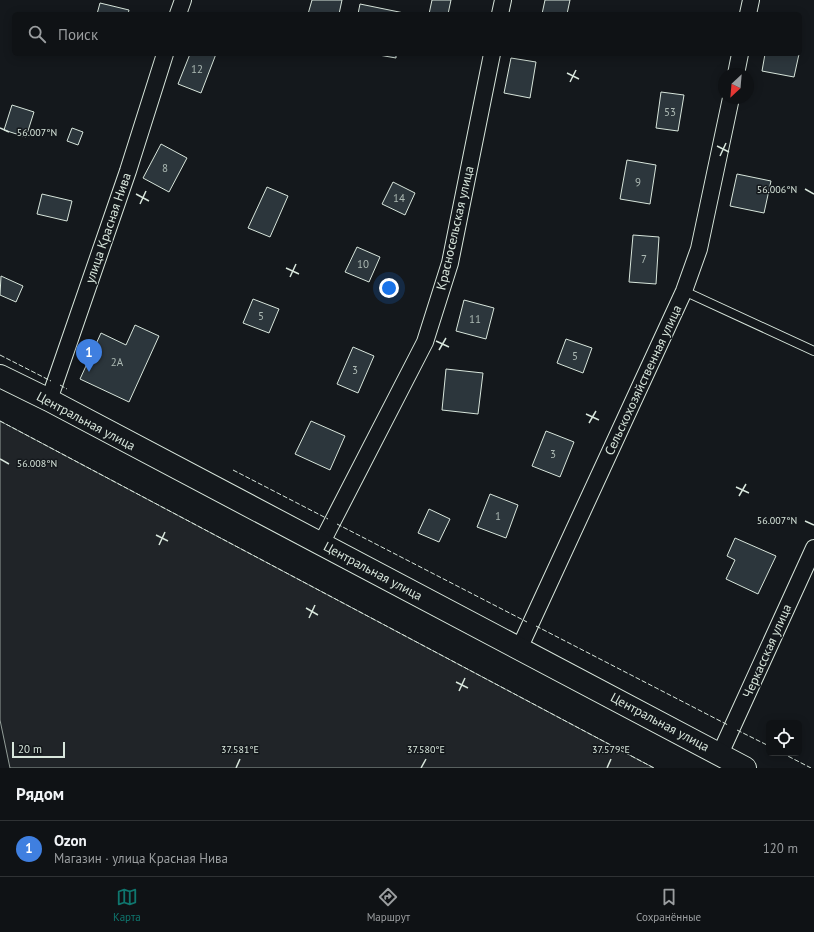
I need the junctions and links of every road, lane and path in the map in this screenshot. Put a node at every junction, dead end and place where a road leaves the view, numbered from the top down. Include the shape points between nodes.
1 (183, 0) edge
2 (503, 0) edge
3 (751, 0) edge
4 (179, 12) edge
5 (500, 12) edge
6 (748, 12) edge
7 (164, 56) edge
8 (492, 56) edge
9 (740, 56) edge
10 (737, 68) edge
11 (730, 104) edge
12 (684, 291) junction
13 (814, 351) edge
14 (0, 376) edge
15 (49, 400) junction
16 (321, 544) junction
17 (814, 548) edge
18 (519, 649) junction
19 (720, 754) junction
20 (745, 768) edge

1 - 4 street
2 - 5 street
3 - 6 street
7 - 15 street, улица Красная Нива via 128,171
8 - 16 street, Красносельская улица via 450,263 425,342
9 - 10 street
11 - 12 street, Сельскохозяйственная улица via 700,249
12 - 13 lane
12 - 18 street, Сельскохозяйственная улица
14 - 15 street, Центральная улица
15 - 16 street, Центральная улица
16 - 18 street, Центральная улица
17 - 19 street, Черкасская улица
18 - 19 street, Центральная улица
19 - 20 street, Центральная улица

